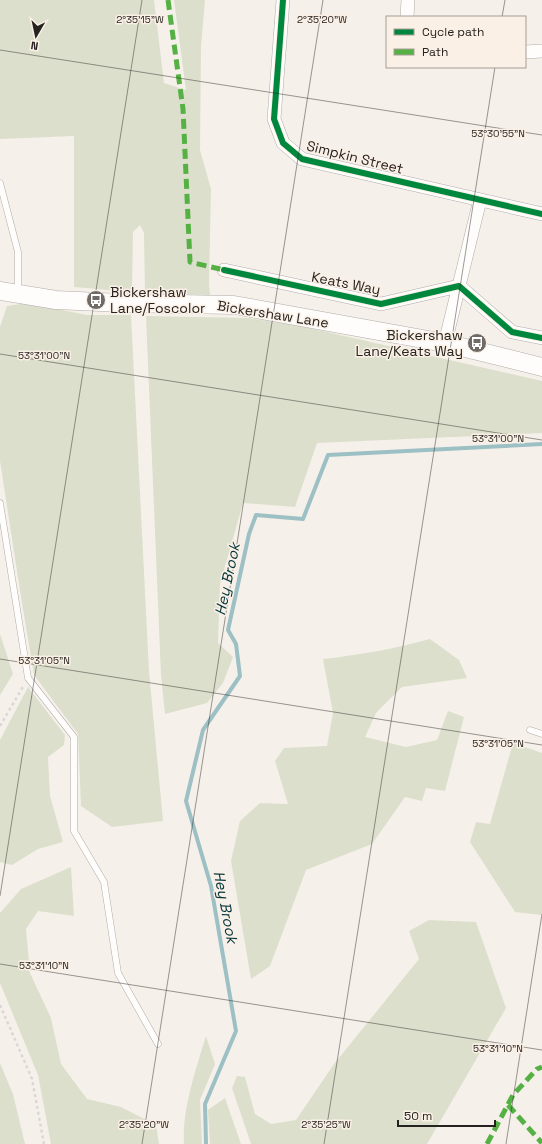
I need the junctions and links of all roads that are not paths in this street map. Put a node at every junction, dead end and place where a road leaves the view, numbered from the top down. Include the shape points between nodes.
1 (283, 0) edge
2 (408, 0) edge
3 (407, 16) edge
4 (542, 51) edge
5 (526, 52) edge
6 (0, 183) edge
7 (480, 200) junction
8 (542, 214) edge
9 (224, 270) dead end
10 (459, 286) junction
11 (0, 291) edge
12 (18, 294) junction
13 (542, 338) edge
14 (445, 343) junction
15 (542, 367) edge
16 (0, 503) edge
17 (530, 730) dead end
18 (542, 734) edge
19 (158, 1044) dead end

1 - 7 street, Simpkin Street via 274,119 283,143 302,159
2 - 3 street
4 - 5 street
6 - 12 lane via 18,252
7 - 8 street, Simpkin Street
7 - 10 street
9 - 10 street, Keats Way via 381,304
10 - 13 street via 512,332
10 - 14 street
11 - 12 main road, Bickershaw Lane
12 - 14 main road, Bickershaw Lane via 63,300 234,305
14 - 15 main road, Bickershaw Lane
16 - 19 lane via 28,678 74,737 74,831 104,882 118,972
17 - 18 lane

